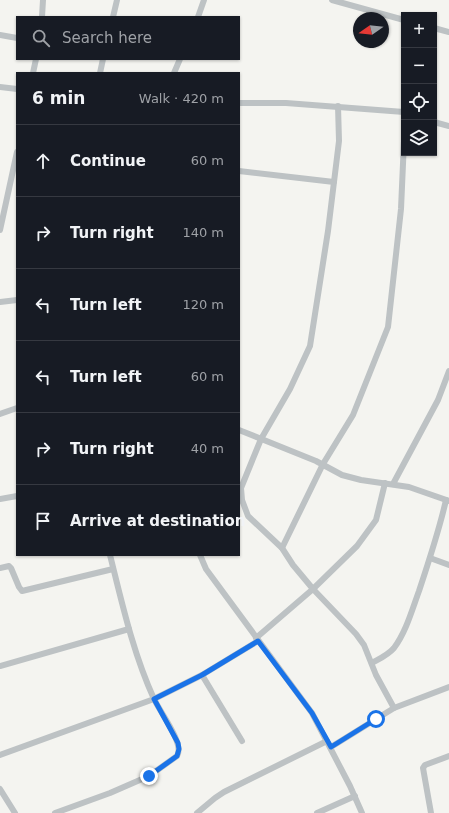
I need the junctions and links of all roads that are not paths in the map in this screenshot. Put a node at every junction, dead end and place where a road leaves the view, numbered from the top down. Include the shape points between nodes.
1 (43, 0) edge
2 (117, 0) edge
3 (204, 0) edge
4 (332, 0) edge
5 (42, 16) edge
6 (113, 16) edge
7 (198, 16) edge
8 (401, 19) edge
9 (437, 29) edge
10 (449, 32) edge
11 (0, 34) edge
12 (16, 38) edge
13 (36, 60) edge
14 (103, 60) edge
15 (180, 60) edge
16 (33, 72) edge
17 (100, 72) edge
18 (174, 72) edge
19 (0, 87) edge
20 (16, 89) edge
21 (240, 103) edge
22 (338, 106) junction
23 (401, 112) edge
24 (437, 123) edge
25 (449, 126) edge
26 (403, 156) edge
27 (16, 157) edge
28 (240, 170) edge
29 (334, 182) junction
30 (0, 230) edge
31 (16, 300) edge
32 (0, 302) edge
33 (449, 372) edge
34 (16, 408) edge
35 (0, 414) edge
36 (240, 430) edge
37 (261, 439) junction
38 (323, 464) junction
39 (385, 483) junction
40 (393, 484) junction
41 (16, 496) edge
42 (0, 499) edge
43 (448, 500) edge
44 (282, 548) junction
45 (110, 556) edge
46 (200, 556) edge
47 (430, 558) junction
48 (449, 565) edge
49 (0, 568) edge
50 (113, 569) junction
51 (313, 589) junction
52 (129, 629) junction
53 (257, 640) junction
54 (372, 664) junction
55 (0, 666) edge
56 (202, 675) junction
57 (449, 686) edge
58 (154, 699) junction
59 (394, 708) junction
60 (242, 741) dead end
61 (329, 744) junction
62 (0, 755) edge
63 (449, 756) edge
64 (0, 789) edge
65 (354, 796) junction
66 (15, 813) edge
67 (55, 813) edge
68 (197, 813) edge
69 (317, 813) edge
70 (362, 813) edge
71 (431, 813) edge

1 - 5 street
2 - 6 street
3 - 7 street
4 - 8 street
9 - 10 street
11 - 12 street
13 - 16 street
14 - 17 street
15 - 18 street
19 - 20 street
21 - 22 street
22 - 23 street
22 - 29 street via 339,141
24 - 25 street
26 - 38 street via 401,209 388,326 353,415
27 - 30 street
28 - 29 street
29 - 37 street via 310,346 290,389
31 - 32 street
33 - 40 street via 438,400
34 - 35 street
36 - 37 street
37 - 38 street
37 - 44 street via 241,488 242,500 248,516
38 - 39 street via 351,478
38 - 44 street
39 - 40 street
39 - 51 street via 376,520 357,546
40 - 43 street
41 - 42 street
43 - 47 street
44 - 51 street
45 - 50 street
46 - 53 street via 206,569
47 - 48 street
47 - 54 street via 411,614 398,642 389,653
49 - 50 street via 11,568 22,591
50 - 52 street
51 - 53 street
51 - 54 street via 356,634
52 - 55 street
52 - 58 street
53 - 56 street
53 - 61 street via 312,713
54 - 59 street
56 - 58 street
56 - 60 street
57 - 59 street
58 - 62 street
58 - 67 street via 178,743 177,756 149,776
59 - 61 street
61 - 65 street
61 - 68 street via 224,792
63 - 71 street via 423,768
64 - 66 street
65 - 69 street
65 - 70 street

